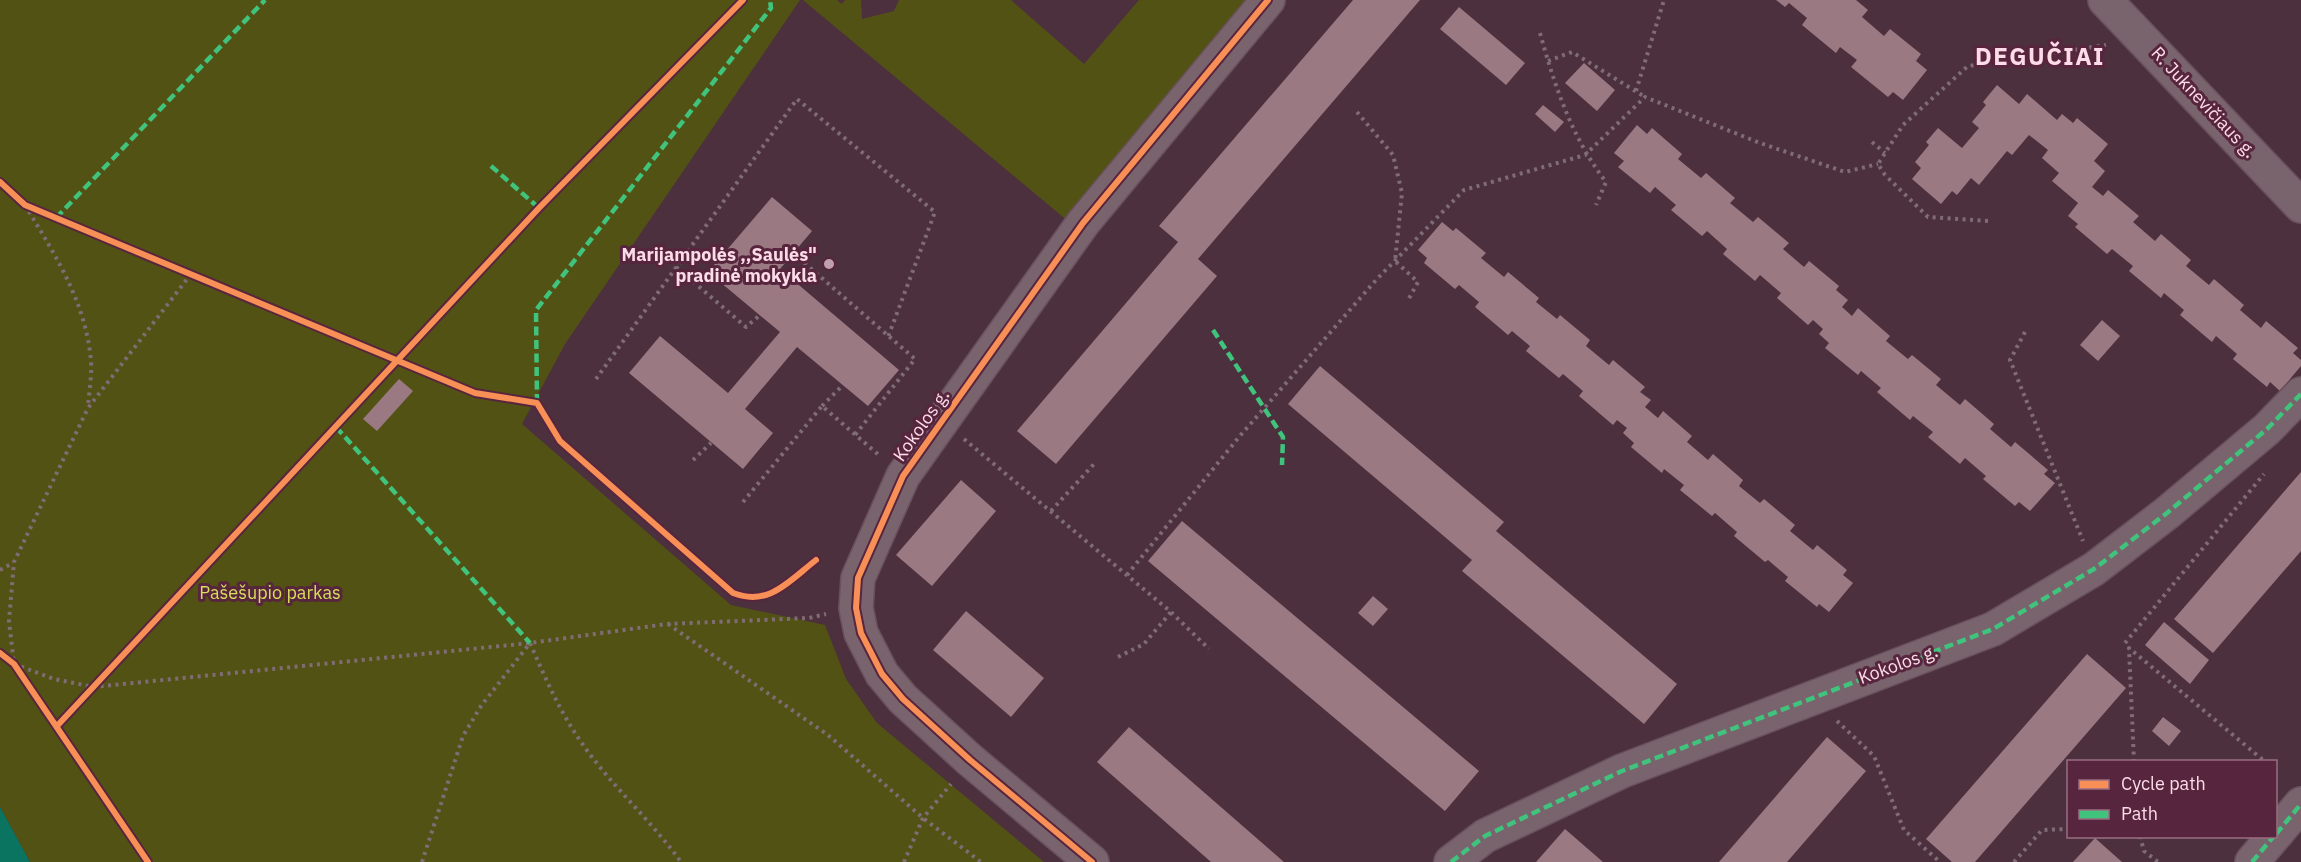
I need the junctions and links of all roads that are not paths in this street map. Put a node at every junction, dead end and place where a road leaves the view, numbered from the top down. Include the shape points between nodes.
1 (1268, 0) edge
2 (2105, 0) edge
3 (2301, 206) edge
4 (2301, 394) edge
5 (2301, 804) edge
6 (2277, 833) edge
7 (2272, 838) edge
8 (1092, 862) edge
9 (1451, 862) edge
10 (2252, 862) edge

1 - 8 street, Kokolos g. via 1083,224 942,420 903,476 858,578 856,608 861,633 882,674 903,699 970,760
2 - 3 street, R. Juknevičiaus g.
4 - 9 street, Kokolos g. via 2258,437 2094,569 1993,629 1622,771 1485,836
5 - 6 street
7 - 10 street

